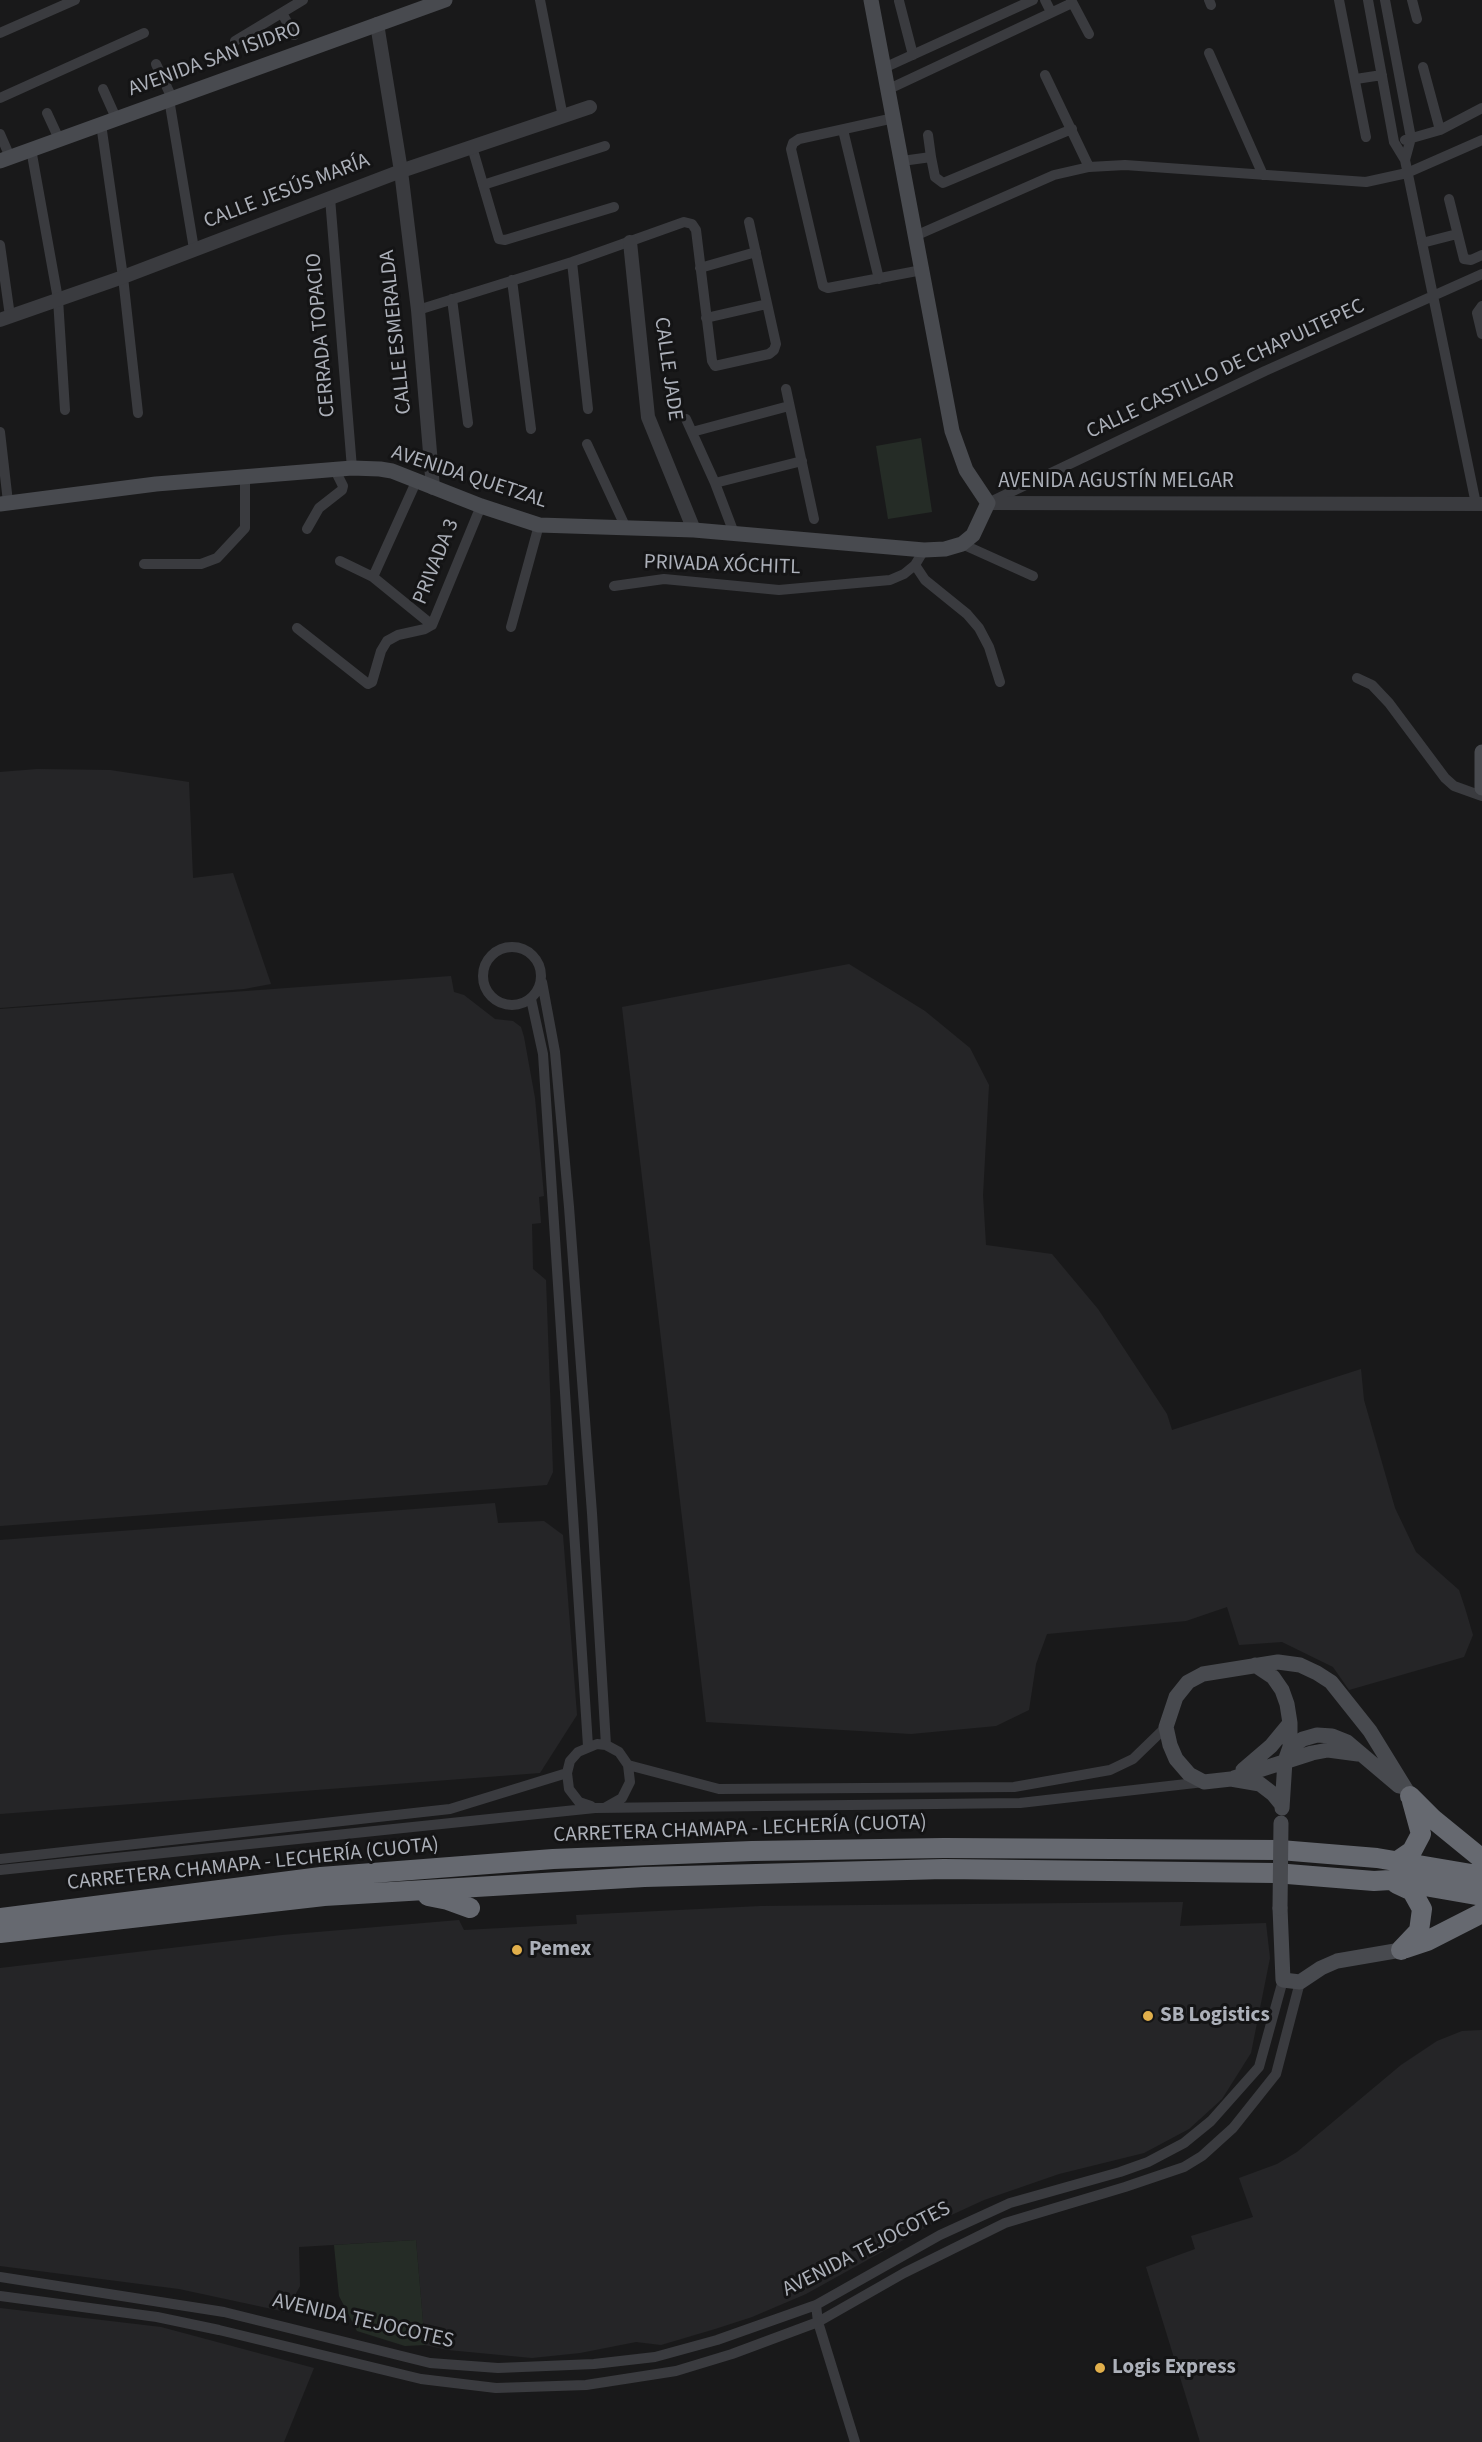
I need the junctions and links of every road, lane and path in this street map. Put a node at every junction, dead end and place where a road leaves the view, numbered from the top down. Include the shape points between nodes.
1 (75, 0) edge
2 (303, 0) edge
3 (445, 0) edge
4 (540, 0) edge
5 (871, 0) edge
6 (1033, 0) edge
7 (1045, 0) edge
8 (1339, 0) edge
9 (1368, 0) edge
10 (1385, 0) edge
11 (1412, 0) edge
12 (900, 1) edge
13 (1071, 1) edge
14 (1051, 12) junction
15 (282, 13) junction
16 (1417, 19) dead end
17 (376, 24) junction
18 (0, 33) edge
19 (144, 33) dead end
20 (1089, 34) dead end
21 (294, 35) dead end
22 (235, 41) dead end
23 (1209, 53) dead end
24 (913, 55) junction
25 (156, 64) dead end
26 (1423, 67) dead end
27 (886, 68) junction
28 (1046, 75) dead end
29 (1382, 75) junction
30 (1356, 79) junction
31 (103, 89) dead end
32 (889, 89) junction
33 (0, 98) edge
34 (170, 99) junction
35 (590, 107) dead end
36 (1482, 108) edge
37 (47, 113) dead end
38 (562, 117) junction
39 (117, 118) junction
40 (894, 118) junction
41 (101, 124) junction
42 (1072, 129) junction
43 (843, 130) junction
44 (1440, 130) junction
45 (0, 134) edge
46 (928, 135) dead end
47 (1366, 137) dead end
48 (1411, 138) junction
49 (59, 139) junction
50 (1482, 140) edge
51 (1394, 142) junction
52 (472, 147) junction
53 (604, 147) dead end
54 (31, 149) junction
55 (931, 157) junction
56 (5, 159) edge
57 (1405, 160) junction
58 (902, 161) junction
59 (1089, 167) junction
60 (401, 171) junction
61 (1407, 173) junction
62 (1263, 175) junction
63 (483, 185) junction
64 (330, 198) junction
65 (1449, 199) dead end
66 (614, 207) dead end
67 (749, 222) dead end
68 (1457, 234) junction
69 (915, 236) junction
70 (630, 242) junction
71 (1422, 243) junction
72 (0, 245) edge
73 (194, 249) junction
74 (756, 252) junction
75 (1482, 255) edge
76 (572, 262) junction
77 (700, 268) junction
78 (922, 270) junction
79 (1482, 274) edge
80 (123, 277) junction
81 (879, 279) junction
82 (513, 280) junction
83 (1433, 296) junction
84 (58, 299) junction
85 (452, 299) junction
86 (767, 304) junction
87 (1482, 306) edge
88 (418, 310) junction
89 (5, 318) edge
90 (706, 318) junction
91 (1482, 334) edge
92 (786, 389) dead end
93 (789, 406) junction
94 (588, 409) dead end
95 (65, 410) dead end
96 (138, 412) dead end
97 (686, 419) dead end
98 (468, 423) dead end
99 (531, 429) dead end
100 (0, 432) edge
101 (692, 432) junction
102 (586, 444) dead end
103 (802, 461) junction
104 (352, 468) junction
105 (335, 470) junction
106 (245, 476) junction
107 (416, 482) junction
108 (715, 483) junction
109 (433, 488) junction
110 (4, 503) edge
111 (988, 503) junction
112 (1479, 504) edge
113 (481, 506) junction
114 (814, 519) dead end
115 (539, 525) junction
116 (626, 528) junction
117 (307, 529) dead end
118 (694, 530) junction
119 (734, 533) junction
120 (962, 544) junction
121 (924, 550) junction
122 (340, 561) dead end
123 (144, 564) dead end
124 (915, 565) junction
125 (1033, 576) dead end
126 (373, 578) junction
127 (614, 586) dead end
128 (432, 625) junction
129 (511, 627) dead end
130 (297, 628) dead end
131 (1357, 678) dead end
132 (1000, 682) dead end
133 (1482, 752) edge
134 (1482, 786) edge
135 (1482, 796) edge
136 (542, 982) junction
137 (531, 999) junction
138 (1255, 1665) junction
139 (1290, 1723) junction
140 (1166, 1727) junction
141 (606, 1745) junction
142 (588, 1746) junction
143 (1287, 1754) junction
144 (628, 1765) junction
145 (567, 1773) junction
146 (1231, 1779) junction
147 (1204, 1782) junction
148 (1410, 1796) junction
149 (1282, 1805) junction
150 (601, 1807) junction
151 (0, 1859) edge
152 (1482, 1860) edge
153 (0, 1870) edge
154 (1393, 1871) junction
155 (644, 1876) junction
156 (1482, 1876) edge
157 (577, 1895) dead end
158 (324, 1896) junction
159 (1482, 1896) edge
160 (470, 1908) dead end
161 (1482, 1913) edge
162 (0, 1918) edge
163 (0, 1933) edge
164 (1401, 1950) junction
165 (1283, 1980) junction
166 (1300, 1982) junction
167 (0, 2277) edge
168 (0, 2296) edge
169 (816, 2305) junction
170 (818, 2322) junction
171 (518, 2367) junction
172 (514, 2389) junction
173 (855, 2442) edge

1 - 18 street
2 - 15 street
3 - 17 main road, AVENIDA SAN ISIDRO
4 - 38 street
5 - 27 main road, AVENIDA AGUSTÍN MELGAR
6 - 24 street
7 - 14 street
8 - 30 street
9 - 29 street
10 - 48 street
11 - 16 street
12 - 24 street
13 - 14 street
13 - 20 street
14 - 32 street
15 - 21 street
15 - 22 street
17 - 34 main road, AVENIDA SAN ISIDRO
17 - 60 street, CALLE ESMERALDA
19 - 33 street
23 - 62 street
24 - 27 street
25 - 34 street
26 - 44 street
27 - 32 main road, AVENIDA AGUSTÍN MELGAR
28 - 42 street
29 - 30 street
29 - 51 street
30 - 47 street
31 - 39 street
32 - 40 main road, AVENIDA AGUSTÍN MELGAR
34 - 39 main road, AVENIDA SAN ISIDRO
34 - 73 street
35 - 38 street, CALLE JESÚS MARÍA
36 - 44 street
37 - 49 street
38 - 52 street, CALLE JESÚS MARÍA
39 - 41 main road, AVENIDA SAN ISIDRO
40 - 43 street
40 - 58 main road, AVENIDA AGUSTÍN MELGAR
41 - 49 main road, AVENIDA SAN ISIDRO
41 - 80 street
42 - 55 street via 943,183 935,177
42 - 59 street
43 - 81 street
43 - 81 street via 799,139 791,149 821,283 828,288
44 - 48 street
45 - 56 street
46 - 55 street
48 - 51 street
48 - 57 street
49 - 54 main road, AVENIDA SAN ISIDRO
50 - 61 street
51 - 57 street
52 - 60 street, CALLE JESÚS MARÍA
52 - 63 street
53 - 63 street
54 - 56 main road, AVENIDA SAN ISIDRO
54 - 84 street
55 - 58 street
57 - 61 street
58 - 69 main road, AVENIDA AGUSTÍN MELGAR
59 - 62 street via 1125,165
59 - 69 street via 1054,175
60 - 64 street, CALLE JESÚS MARÍA
60 - 88 street, CALLE ESMERALDA
61 - 62 street via 1366,182
61 - 71 street
63 - 66 street via 498,239
64 - 73 street, CALLE JESÚS MARÍA
64 - 104 street, CERRADA TOPACIO
65 - 68 street
67 - 74 street
68 - 71 street
68 - 75 street via 1466,261
69 - 78 main road, AVENIDA AGUSTÍN MELGAR
70 - 76 street
70 - 77 street via 684,222 692,224
70 - 118 street, CALLE JADE via 648,417
71 - 83 street
72 - 89 street
73 - 80 street, CALLE JESÚS MARÍA
74 - 77 street
74 - 86 street
76 - 82 street
76 - 94 street
77 - 90 street
78 - 81 street
78 - 111 main road, AVENIDA AGUSTÍN MELGAR via 952,431 966,470
79 - 83 street, CALLE CASTILLO DE CHAPULTEPEC
80 - 84 street, CALLE JESÚS MARÍA
80 - 96 street
82 - 85 street
82 - 99 street
83 - 111 street, CALLE CASTILLO DE CHAPULTEPEC
83 - 112 street
84 - 89 street, CALLE JESÚS MARÍA
84 - 95 street
85 - 88 street
85 - 98 street
86 - 90 street
86 - 90 street via 774,350 721,367 712,362
87 - 91 street via 1477,313
88 - 109 street, CALLE ESMERALDA
92 - 93 street
93 - 101 street
93 - 103 street
97 - 101 street
100 - 110 street
101 - 108 street
102 - 116 street
103 - 108 street
103 - 114 street
104 - 105 main road, AVENIDA QUETZAL
104 - 107 main road, AVENIDA QUETZAL via 392,471
105 - 106 main road, AVENIDA QUETZAL
105 - 117 street via 342,490 318,508
106 - 110 main road, AVENIDA QUETZAL
106 - 123 street via 245,528 217,558 201,564
107 - 109 main road, AVENIDA QUETZAL
107 - 126 street
108 - 119 street
109 - 113 main road, AVENIDA QUETZAL
111 - 112 street, AVENIDA AGUSTÍN MELGAR
111 - 120 main road via 973,535
113 - 115 main road, AVENIDA QUETZAL
113 - 128 street, PRIVADA 3
115 - 116 main road, AVENIDA QUETZAL
115 - 129 street
116 - 118 main road, AVENIDA QUETZAL
118 - 119 main road, AVENIDA QUETZAL
119 - 121 main road, AVENIDA QUETZAL
120 - 121 main road, AVENIDA QUETZAL
120 - 125 street
121 - 124 street, PRIVADA XÓCHITL
122 - 126 street
124 - 127 street, PRIVADA XÓCHITL via 890,580 799,589 664,579
124 - 132 street via 925,580 979,628
126 - 128 street
128 - 130 street, PRIVADA 3 via 387,641 376,677 368,684
131 - 135 street via 1372,684 1389,703 1445,778 1454,786
133 - 134 main road
136 - 137 street
136 - 137 street via 540,965 530,952 514,946 498,950 486,962 482,978 487,994 500,1004 516,1006
136 - 141 street via 555,1052 568,1195
137 - 142 street via 543,1054
138 - 139 main road via 1273,1677 1282,1690
138 - 140 main road via 1203,1674 1188,1682 1176,1697
138 - 148 main road via 1300,1665 1331,1682 1370,1731
139 - 143 main road, AVENIDA TEJOCOTES
139 - 146 main road via 1256,1761
140 - 144 street via 1133,1759 1110,1770 1014,1787 720,1789
140 - 147 main road via 1176,1760
141 - 142 street
141 - 144 street via 619,1752
142 - 145 street via 570,1761
143 - 146 main road
143 - 148 main road via 1328,1750 1358,1754
143 - 149 main road, AVENIDA TEJOCOTES
144 - 150 street via 630,1782 622,1798
145 - 150 street via 569,1789 579,1802
145 - 151 street via 450,1809
146 - 147 main road
146 - 149 main road via 1260,1784
147 - 150 street via 1020,1803
148 - 152 highway
148 - 154 highway via 1421,1834 1412,1851
149 - 165 main road, AVENIDA TEJOCOTES, bridge
150 - 153 street
154 - 155 highway, CARRETERA CHAMAPA - LECHERÍA (CUOTA) via 1374,1881 1275,1873 956,1869
154 - 156 highway, CARRETERA CHAMAPA - LECHERÍA (CUOTA)
154 - 159 highway, CARRETERA CHAMAPA - LECHERÍA (CUOTA)
154 - 162 highway, CARRETERA CHAMAPA - LECHERÍA (CUOTA) via 1377,1858 1280,1850 1159,1848 933,1848 553,1859 321,1878
154 - 164 highway via 1422,1909 1419,1931
155 - 157 highway via 602,1884
155 - 158 highway, CARRETERA CHAMAPA - LECHERÍA (CUOTA)
158 - 160 highway via 428,1896
158 - 163 highway, CARRETERA CHAMAPA - LECHERÍA (CUOTA)
161 - 164 highway
164 - 166 main road via 1337,1961
165 - 166 main road
165 - 169 street, AVENIDA TEJOCOTES via 1259,2067 1211,2121 1184,2143 1120,2172 1010,2203 940,2235
166 - 170 street, AVENIDA TEJOCOTES via 1276,2074 1233,2128 1209,2151 1184,2167 1005,2223 904,2272
167 - 171 street, AVENIDA TEJOCOTES via 224,2312 430,2363
168 - 172 street, AVENIDA TEJOCOTES via 156,2317 421,2379
169 - 170 street
169 - 171 street, AVENIDA TEJOCOTES via 655,2357
170 - 172 street, AVENIDA TEJOCOTES via 676,2371 586,2385
170 - 173 street
171 - 172 street

